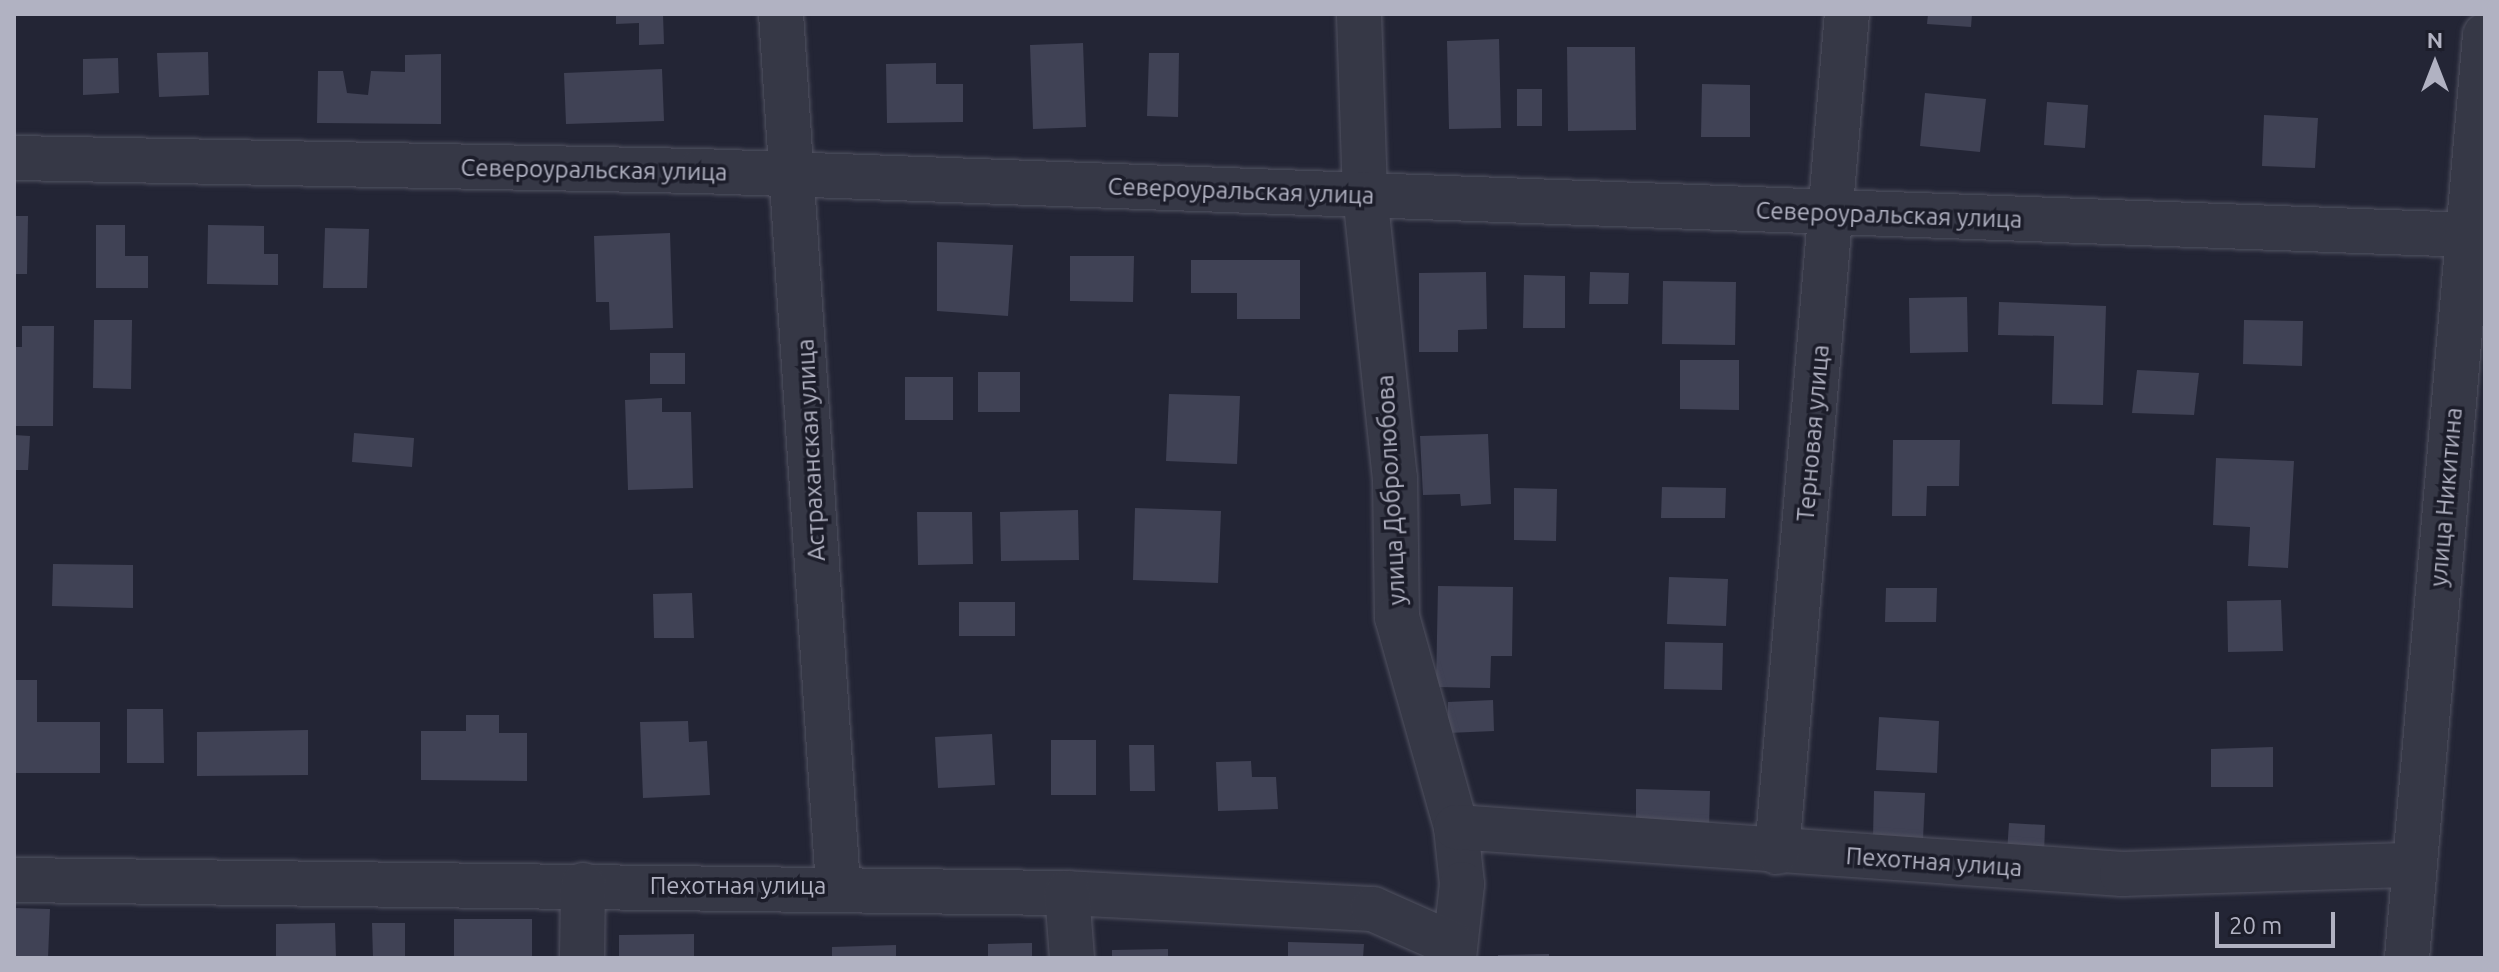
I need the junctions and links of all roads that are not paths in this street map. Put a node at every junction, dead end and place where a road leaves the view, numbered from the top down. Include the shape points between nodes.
1 (781, 14) edge
2 (1359, 14) edge
3 (1847, 14) edge
4 (2485, 35) edge
5 (14, 158) edge
6 (795, 177) junction
7 (1365, 194) junction
8 (1831, 213) junction
9 (2469, 235) junction
10 (1456, 827) junction
11 (1777, 852) junction
12 (2414, 865) junction
13 (14, 880) edge
14 (583, 885) junction
15 (838, 886) junction
16 (1067, 893) junction
17 (1454, 952) edge
18 (582, 958) edge
19 (1072, 958) edge
20 (2407, 958) edge

1 - 6 street, Астраханская улица
2 - 7 street, улица Добролюбова
3 - 8 street, Терновая улица
4 - 9 street, улица Никитина
5 - 6 street, Североуральская улица
6 - 7 street, Североуральская улица
6 - 15 street, Астраханская улица
7 - 8 street, Североуральская улица
7 - 10 street, улица Добролюбова via 1395,478 1397,617
8 - 9 street, Североуральская улица
8 - 11 street, Терновая улица
9 - 12 street, улица Никитина
10 - 11 street, Пехотная улица
10 - 17 street, улица Добролюбова via 1462,884
11 - 12 street, Пехотная улица via 2122,874
12 - 20 street, улица Никитина
13 - 14 street, Пехотная улица
14 - 15 street, Пехотная улица
14 - 18 street
15 - 16 street, Пехотная улица
16 - 17 street, Пехотная улица via 1373,909
16 - 19 street

